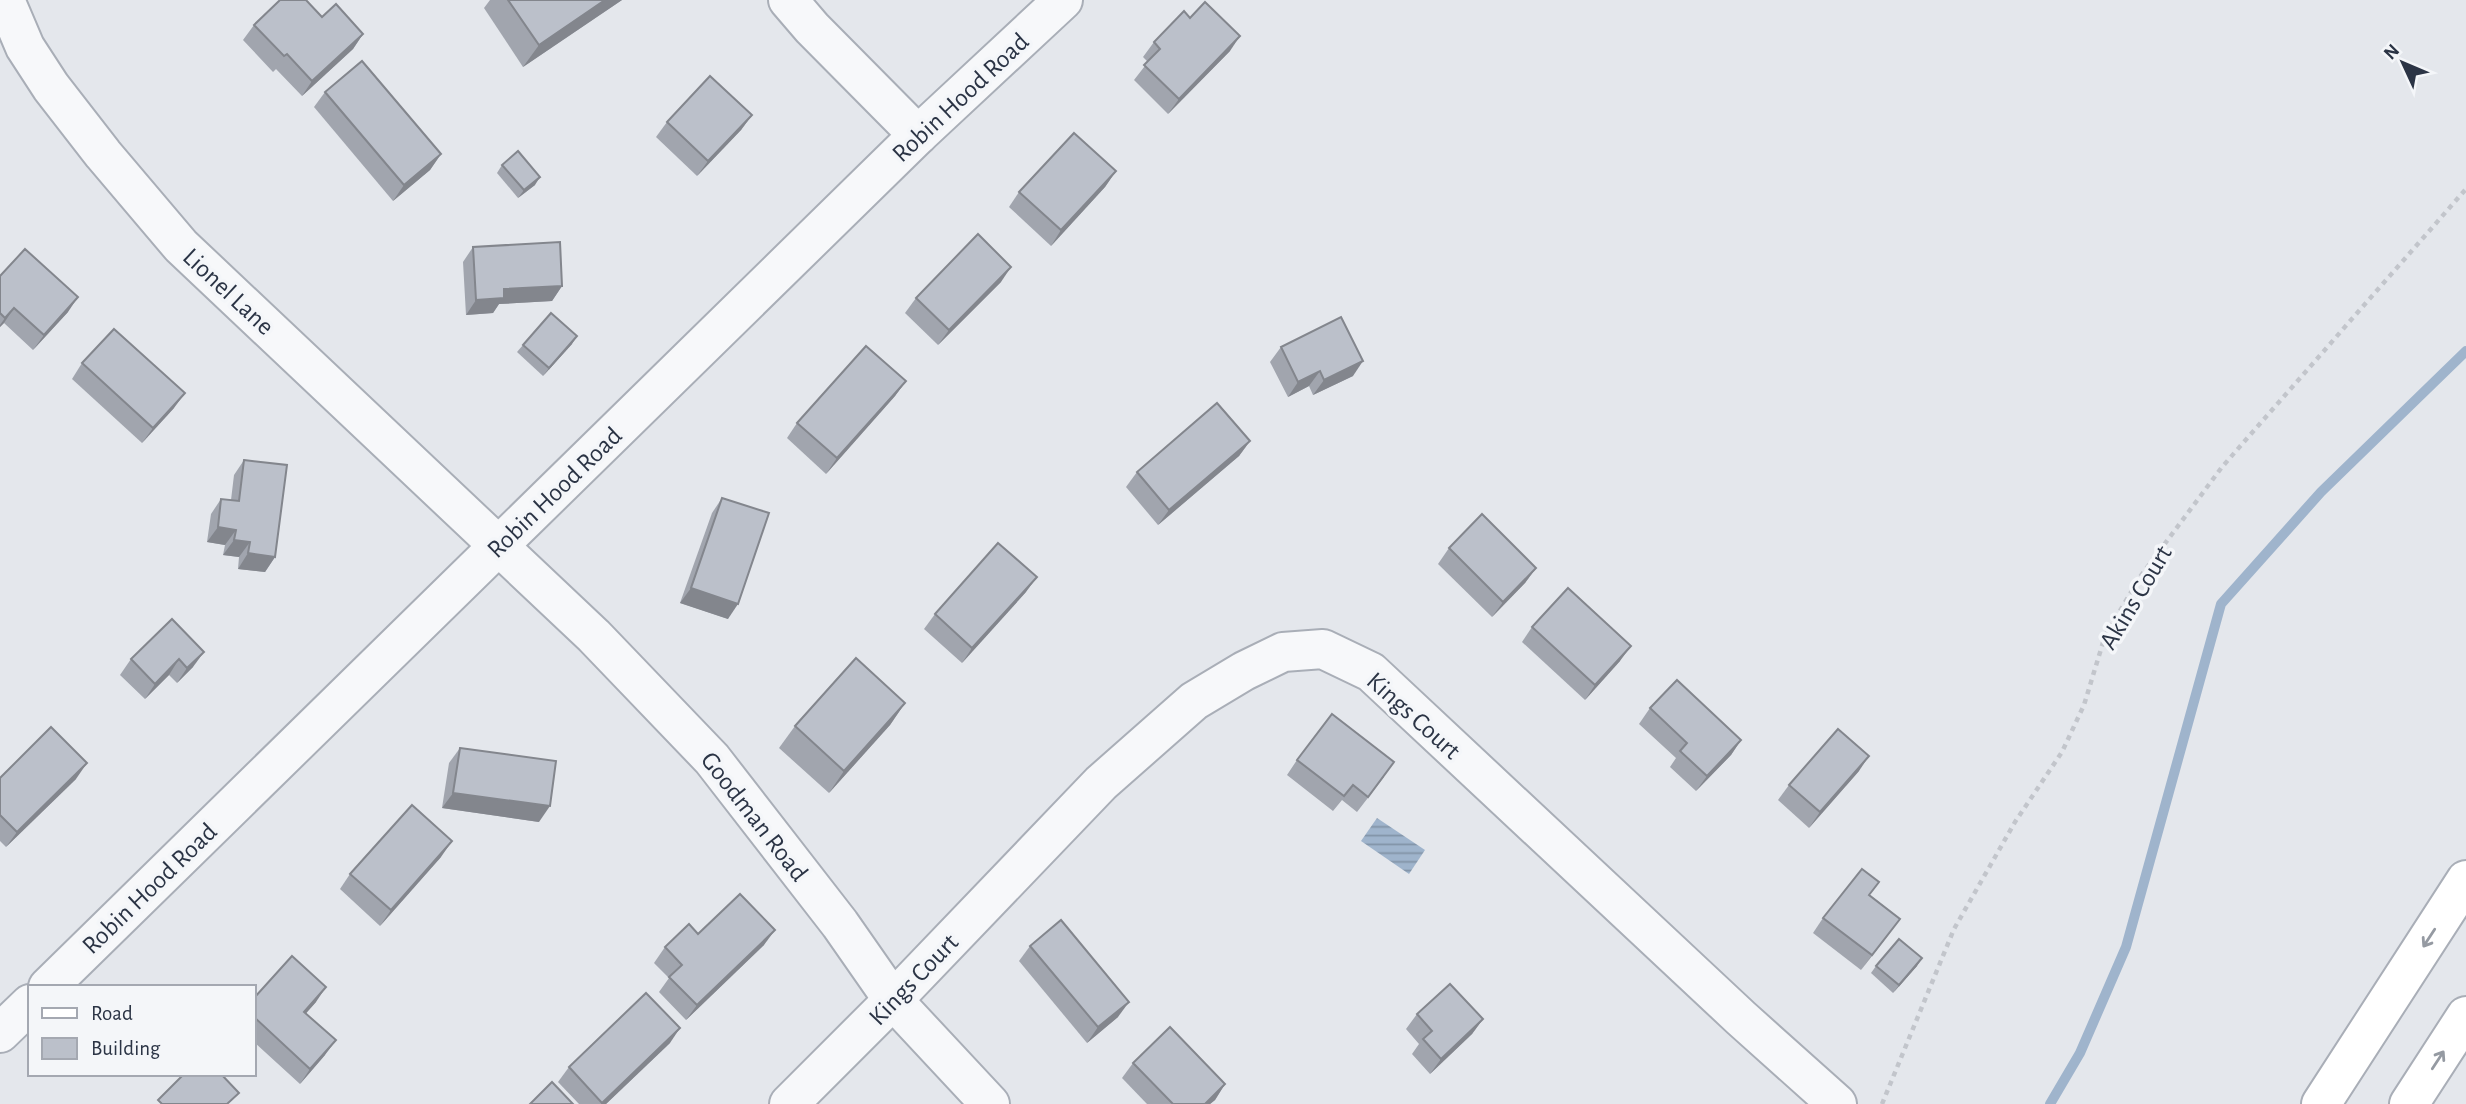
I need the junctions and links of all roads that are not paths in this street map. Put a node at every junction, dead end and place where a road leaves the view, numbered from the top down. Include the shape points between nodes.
1 (5, 0) edge
2 (789, 0) edge
3 (1063, 0) edge
4 (13, 47) edge
5 (918, 135) junction
6 (499, 546) junction
7 (2466, 880) edge
8 (50, 985) edge
9 (893, 1000) junction
10 (28, 1006) edge
11 (2466, 1016) edge
12 (0, 1033) edge
13 (789, 1104) edge
14 (990, 1104) edge
15 (1837, 1104) edge
16 (2321, 1104) edge
17 (2409, 1104) edge

1 - 4 street, Lionel Lane
2 - 5 street
3 - 5 street, Robin Hood Road
4 - 6 street, Lionel Lane via 181,246
5 - 6 street, Robin Hood Road
6 - 8 street, Robin Hood Road
6 - 9 street, Goodman Road via 712,758
7 -> 16 main road
9 - 13 street, Kings Court
9 - 14 street, Goodman Road
9 - 15 street, Kings Court via 1101,783 1194,701 1283,652 1323,649 1371,672
10 - 12 street
17 -> 11 main road

